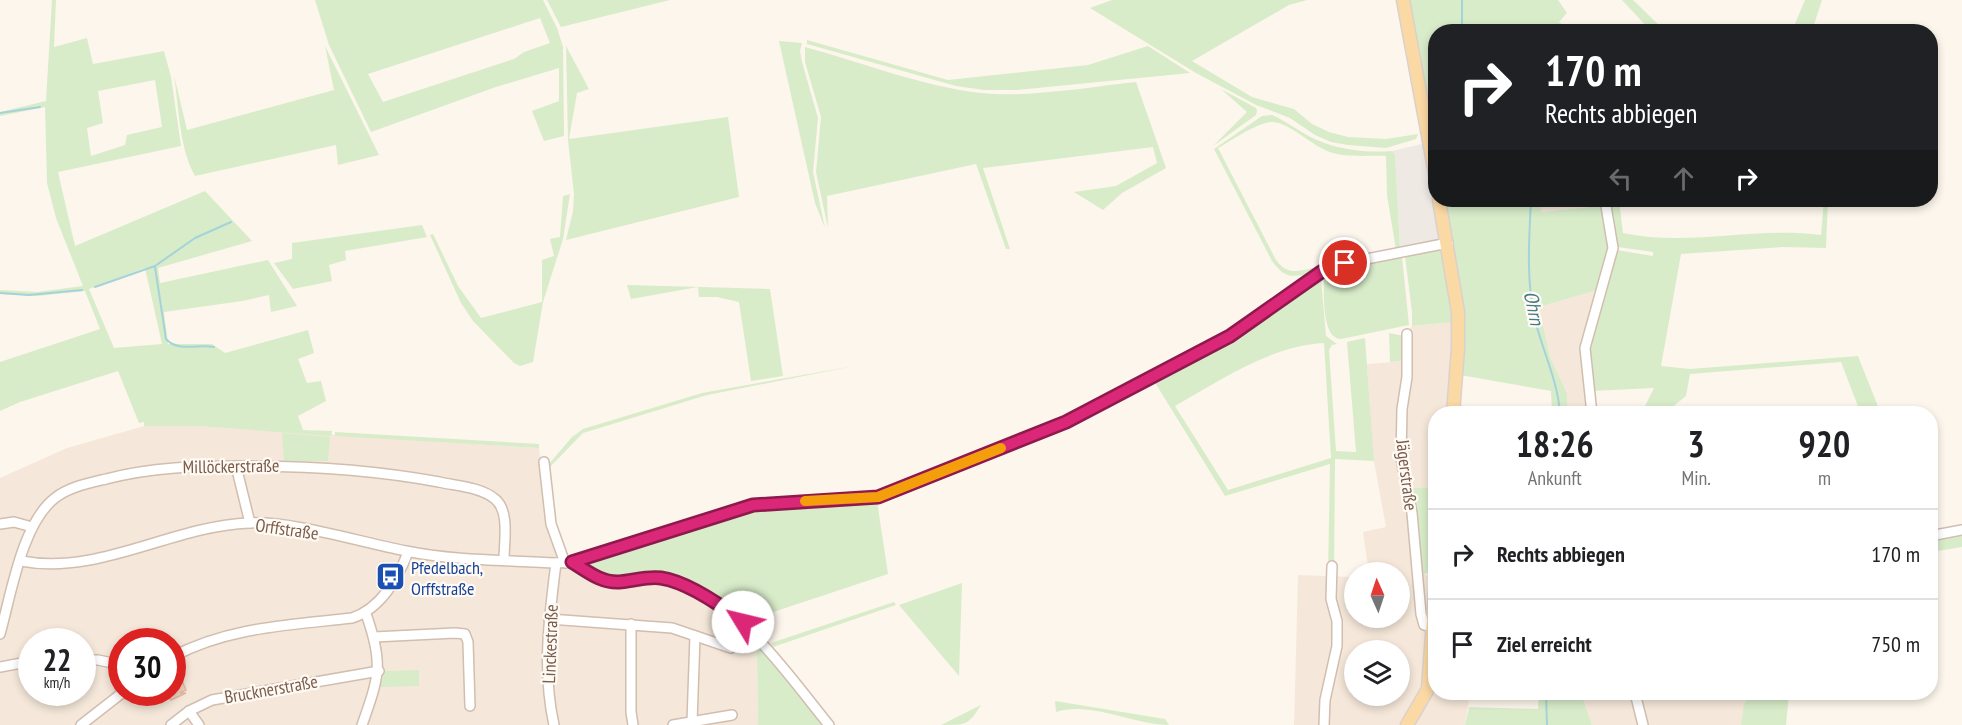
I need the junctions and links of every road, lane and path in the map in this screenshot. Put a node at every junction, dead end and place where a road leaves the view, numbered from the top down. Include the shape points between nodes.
1 (1403, 0) edge
2 (1428, 121) edge
3 (1440, 207) edge
4 (1606, 207) edge
5 (1448, 243) junction
6 (1407, 333) dead end
7 (1454, 406) edge
8 (1591, 406) edge
9 (544, 462) dead end
10 (236, 466) junction
11 (250, 523) junction
12 (0, 524) edge
13 (32, 527) junction
14 (1962, 530) edge
15 (1938, 534) edge
16 (408, 552) junction
17 (504, 560) junction
18 (21, 561) junction
19 (564, 563) junction
20 (1332, 566) dead end
21 (1419, 580) junction
22 (1428, 580) edge
23 (366, 614) junction
24 (549, 619) junction
25 (631, 624) junction
26 (1428, 624) edge
27 (0, 634) edge
28 (695, 636) junction
29 (375, 637) junction
30 (731, 648) dead end
31 (186, 651) edge
32 (18, 664) edge
33 (0, 667) edge
34 (379, 671) junction
35 (1428, 689) edge
36 (1637, 700) edge
37 (108, 704) edge
38 (470, 706) dead end
39 (189, 711) junction
40 (732, 715) dead end
41 (94, 716) junction
42 (692, 722) junction
43 (81, 725) edge
44 (102, 725) edge
45 (171, 725) edge
46 (198, 725) edge
47 (362, 725) edge
48 (554, 725) edge
49 (633, 725) edge
50 (674, 725) edge
51 (829, 725) edge
52 (1324, 725) edge
53 (1407, 725) edge
54 (1642, 725) edge

1 - 2 main road
3 - 5 main road
4 - 8 street via 1613,248 1585,348
5 - 7 main road via 1458,312
5 - 19 street via 1330,266 1230,336 1066,422 878,497 753,505
6 - 21 street, Jägerstraße via 1401,458
9 - 19 street via 551,524
10 - 11 street
10 - 13 street, Millöckerstraße via 147,469 88,483 55,498
10 - 17 street, Millöckerstraße via 359,470 483,492 503,510
11 - 16 street, Orffstraße via 282,525
11 - 18 street, Orffstraße via 213,528 86,561 60,565
12 - 13 street via 14,522
13 - 18 street, Millöckerstraße
14 - 15 street
16 - 17 street, Orffstraße
16 - 23 street via 394,580
17 - 19 street, Orffstraße
18 - 27 street, Millöckerstraße
19 - 24 street, Linckestraße
19 - 51 street via 607,582 650,577 677,582 725,608 743,622
20 - 52 street via 1331,599 1337,621 1337,646 1325,700
21 - 22 street
21 - 26 street, Jägerstraße via 1422,621
23 - 29 street
23 - 31 street via 226,635
24 - 25 street
24 - 48 street, Linckestraße via 548,684
25 - 28 street via 672,628
25 - 49 street
28 - 30 street
28 - 42 street
29 - 34 street
29 - 38 street via 465,634
32 - 33 street
34 - 39 street, Brucknerstraße via 231,695
34 - 47 street
35 - 53 main road
36 - 54 street
37 - 41 street
39 - 45 street, Brucknerstraße
39 - 46 street
40 - 42 street
41 - 43 street
41 - 44 street
42 - 50 street

